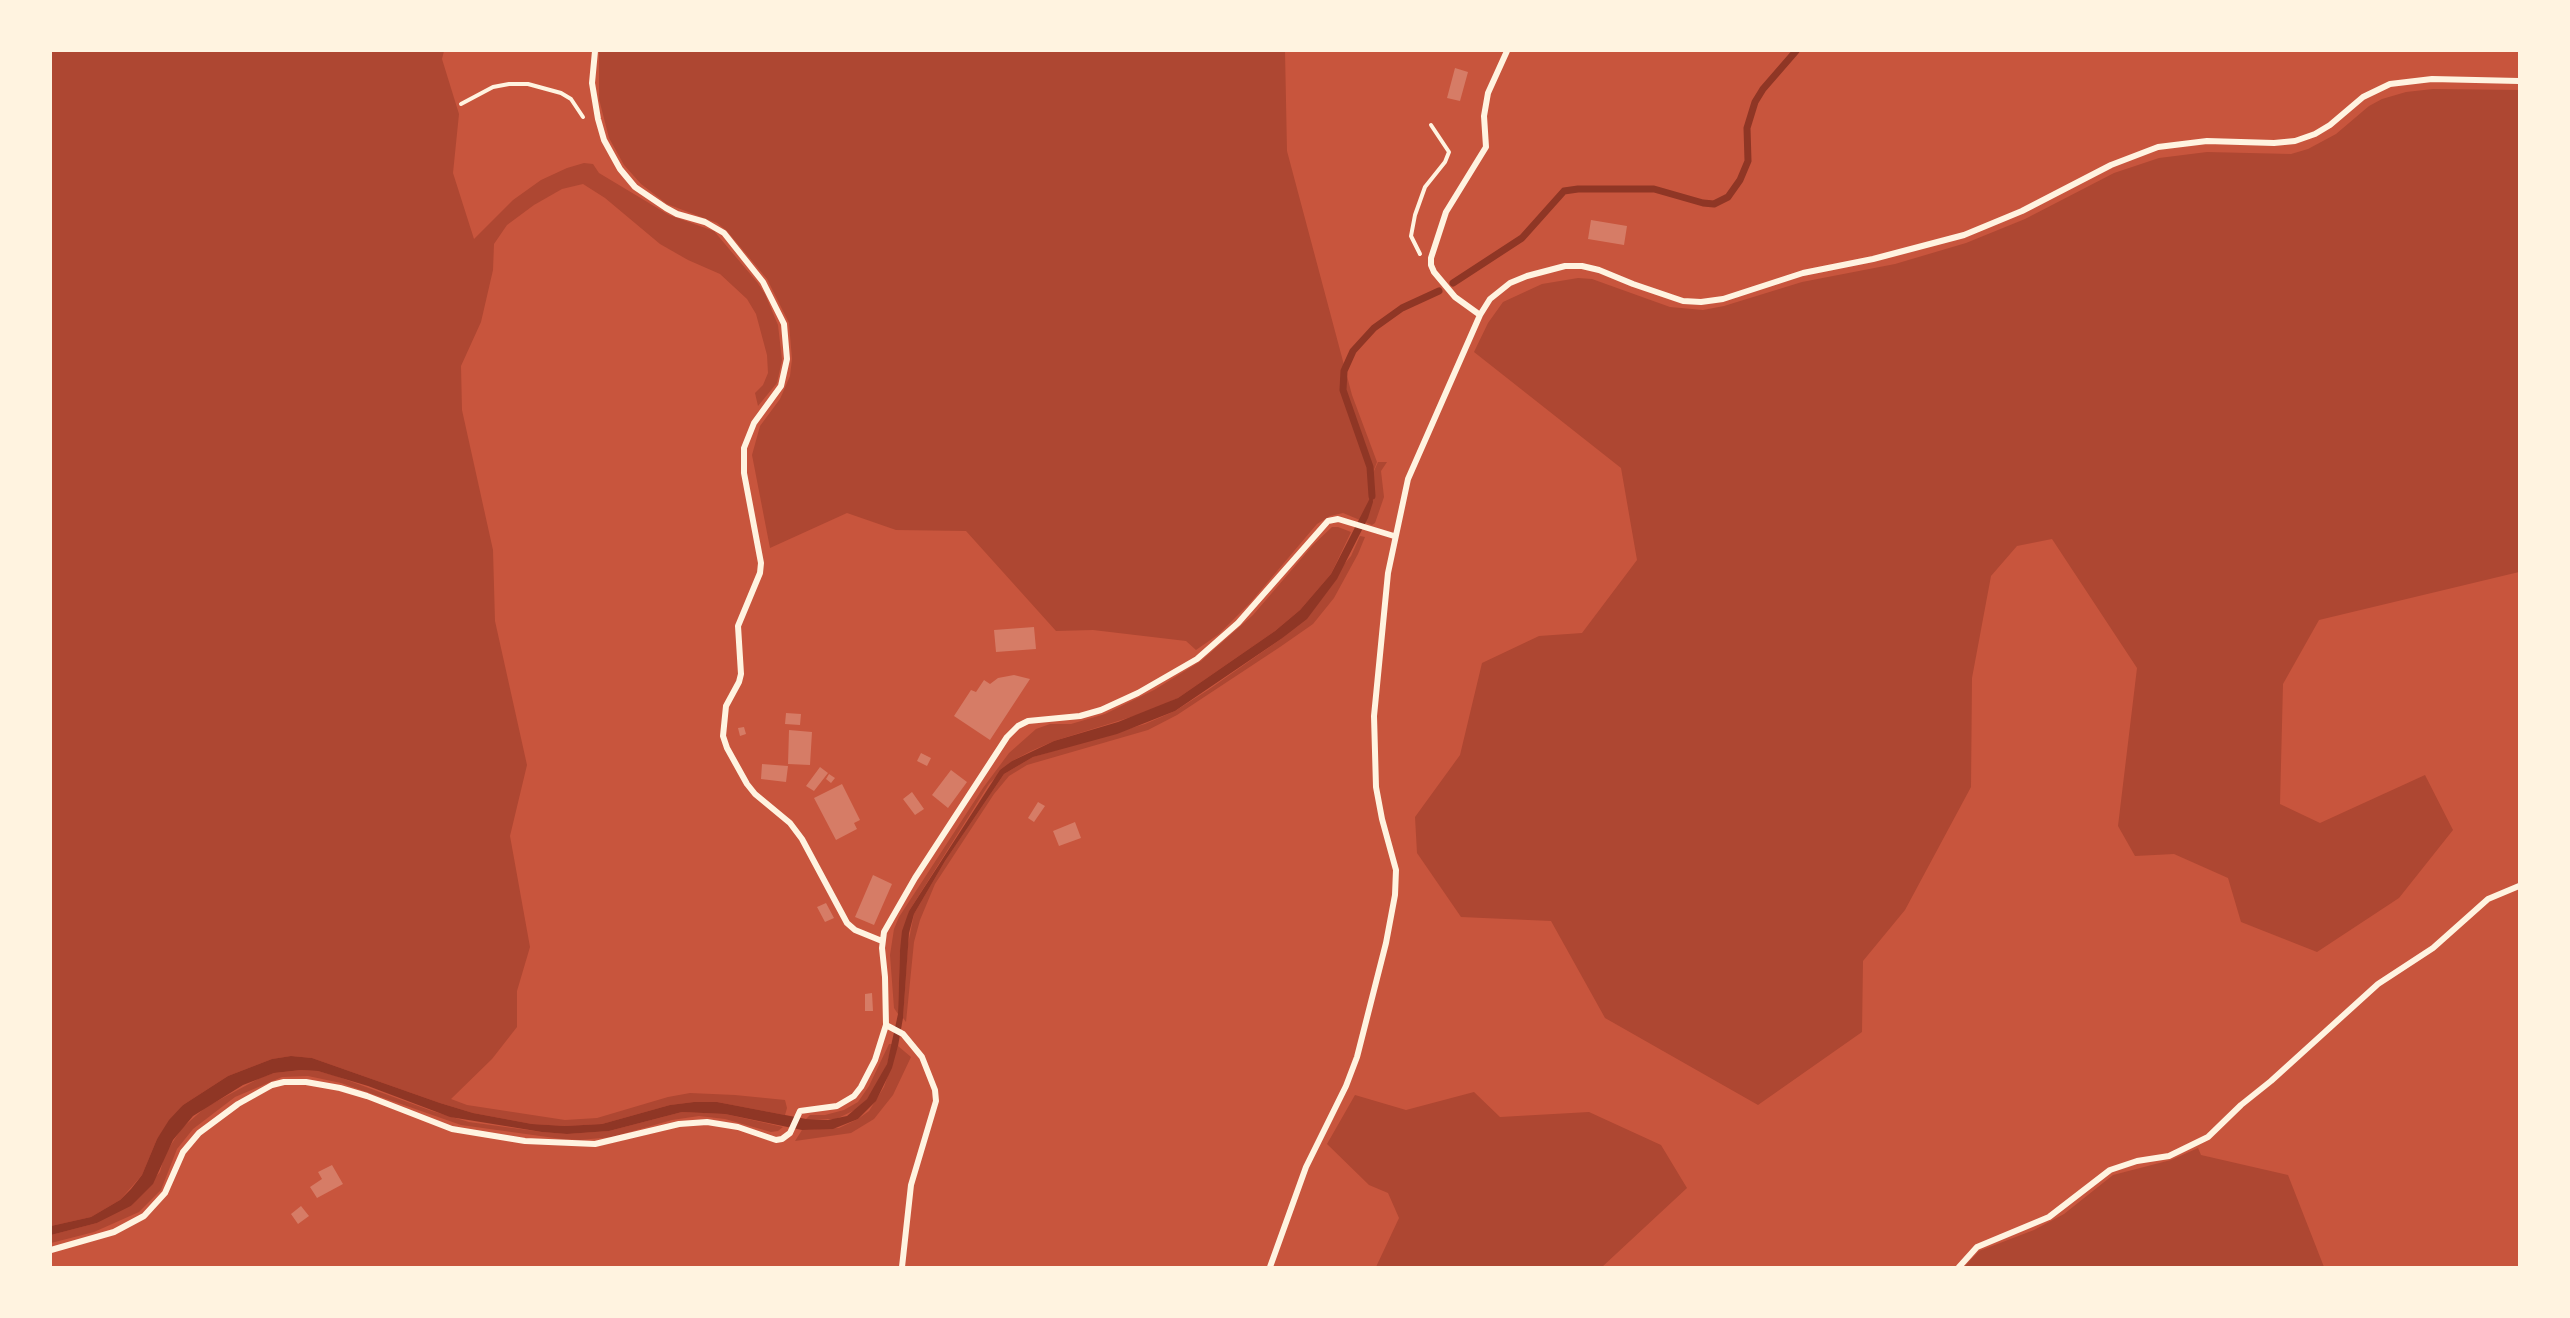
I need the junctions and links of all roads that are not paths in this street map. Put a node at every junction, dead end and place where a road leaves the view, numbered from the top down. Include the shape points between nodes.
1 (594, 51) edge
2 (1507, 51) edge
3 (2519, 81) edge
4 (1480, 315) junction
5 (1394, 536) junction
6 (2519, 886) edge
7 (882, 941) junction
8 (886, 1025) junction
9 (51, 1250) edge
10 (902, 1267) edge
11 (1270, 1267) edge
12 (1959, 1267) edge

1 - 7 street via 592,83 598,119 604,141 620,169 635,187 666,208 724,233 763,282 784,324 787,359 781,386 754,423 744,448 744,473 761,563 738,626 741,674 726,706 723,736 747,784 802,839 847,923
2 - 4 street via 1488,93 1484,116 1486,147 1446,212 1431,265 1455,297
3 - 4 street via 2432,79 2391,84 2363,97 2315,134 2295,141 2207,141 2158,147 2111,165 2022,212 1964,235 1803,273 1723,299 1683,301 1599,270 1565,266 1510,283 1490,299
4 - 5 street via 1408,479
5 - 7 street via 1338,519 1324,524 1238,623 1197,659 1101,710 1028,721 1018,726 905,894
5 - 11 street via 1374,716 1376,787 1396,870 1395,895 1357,1057 1347,1086 1306,1167
6 - 12 street via 2488,899 2433,948 2378,984 2208,1137 2169,1156 2110,1170 2049,1217 1977,1246
7 - 8 street
8 - 9 street via 875,1060 854,1096 837,1106 803,1109 795,1116 787,1136 776,1140 723,1123 692,1122 610,1142 554,1144 452,1129 367,1096 316,1083 272,1085 199,1133 183,1152 165,1193 144,1216 114,1232
8 - 10 street via 903,1034 922,1057 936,1101 911,1185

